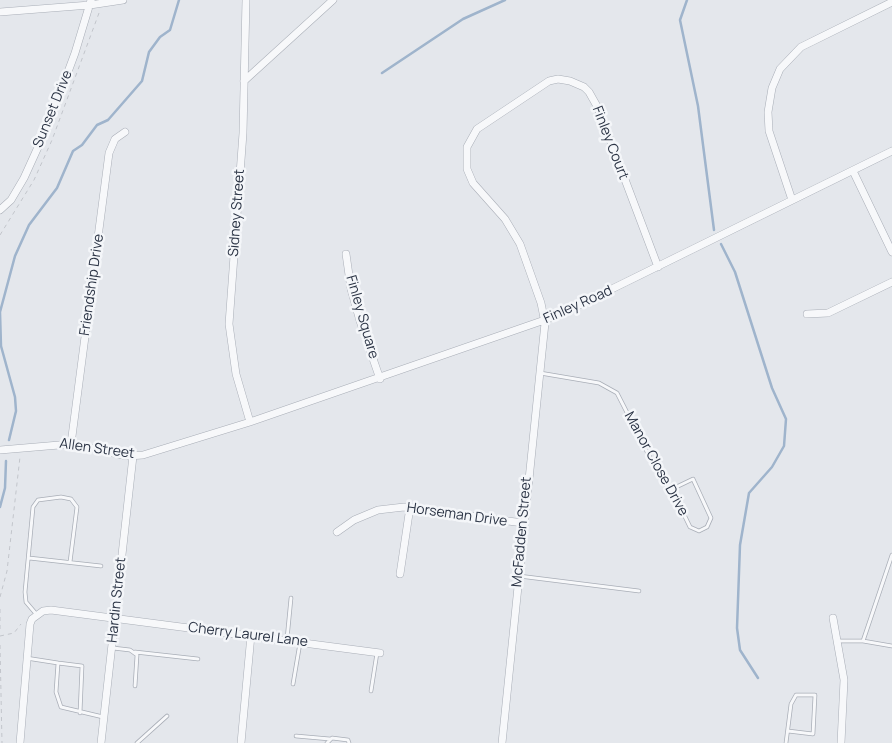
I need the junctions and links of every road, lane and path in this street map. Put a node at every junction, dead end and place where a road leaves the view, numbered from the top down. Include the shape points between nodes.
1 (123, 0) edge
2 (246, 0) edge
3 (333, 0) edge
4 (91, 2) edge
5 (892, 2) edge
6 (0, 12) edge
7 (244, 81) junction
8 (125, 132) dead end
9 (892, 151) edge
10 (853, 171) junction
11 (792, 200) junction
12 (0, 210) edge
13 (892, 252) edge
14 (346, 254) dead end
15 (658, 267) junction
16 (892, 282) edge
17 (807, 314) dead end
18 (544, 320) junction
19 (539, 373) junction
20 (380, 379) junction
21 (250, 422) junction
22 (71, 444) junction
23 (0, 450) edge
24 (14, 456) dead end
25 (133, 456) junction
26 (670, 490) junction
27 (410, 507) junction
28 (523, 524) junction
29 (336, 532) dead end
30 (892, 554) edge
31 (29, 558) junction
32 (70, 562) junction
33 (101, 566) dead end
34 (400, 574) dead end
35 (518, 576) junction
36 (639, 591) dead end
37 (0, 597) edge
38 (291, 598) dead end
39 (0, 609) edge
40 (37, 616) junction
41 (833, 618) dead end
42 (115, 619) junction
43 (22, 622) dead end
44 (0, 632) edge
45 (251, 635) junction
46 (0, 636) edge
47 (287, 640) junction
48 (837, 641) junction
49 (863, 641) junction
50 (300, 642) junction
51 (0, 645) edge
52 (892, 646) edge
53 (112, 648) junction
54 (135, 652) junction
55 (379, 653) joint
56 (26, 658) junction
57 (198, 659) dead end
58 (58, 663) junction
59 (293, 684) dead end
60 (135, 686) dead end
61 (371, 691) dead end
62 (80, 713) junction
63 (167, 716) dead end
64 (104, 717) junction
65 (788, 731) junction
66 (296, 736) dead end
67 (328, 741) edge
68 (2, 743) edge
69 (20, 743) edge
70 (101, 743) edge
71 (137, 743) edge
72 (241, 743) edge
73 (349, 743) edge
74 (502, 743) edge
75 (786, 743) edge
76 (841, 743) edge

1 - 4 street
2 - 7 street, Sidney Street
3 - 7 street
4 - 6 street
4 - 12 street, Sunset Drive via 49,124 24,178 11,200
5 - 11 street via 801,47 780,69 772,88 769,131
7 - 21 street, Sidney Street via 229,338
8 - 22 street, Friendship Drive via 115,139 110,153
9 - 10 street, Finley Road
10 - 11 street, Finley Road
10 - 13 street
11 - 15 street, Finley Road
14 - 20 street, Finley Square via 351,289
15 - 18 street, Finley Road
15 - 18 street, Finley Court via 590,92 570,81 548,82 477,129 467,147 466,160 473,183 506,219 520,244
16 - 17 street via 828,313
18 - 19 street, McFadden Street
18 - 20 street, Finley Road
19 - 26 lane, Manor Close Drive via 599,383 617,393 662,481
19 - 28 street, McFadden Street
20 - 21 street, Finley Road
21 - 25 street, Allen Street via 154,454
22 - 23 street, Allen Street
22 - 25 street, Allen Street
24 - 37 path via 20,455 19,468 7,571
25 - 42 street, Hardin Street
26 - 26 lane, Manor Close Drive via 690,527 699,531 703,529 710,518 693,479
27 - 28 street, Horseman Drive
27 - 29 street, Horseman Drive via 378,510
27 - 34 street
28 - 35 street, McFadden Street
30 - 49 lane
31 - 32 lane
31 - 32 lane via 33,507 38,500 62,496 71,499 77,507
31 - 40 lane via 26,602
32 - 33 lane
35 - 36 lane
35 - 74 street, McFadden Street
38 - 47 lane
39 - 44 path
40 - 42 street, Cherry Laurel Lane via 51,610
40 - 56 street via 30,624
41 - 48 street
42 - 45 street, Cherry Laurel Lane
42 - 53 street, Hardin Street
43 - 46 path via 14,633
45 - 47 street, Cherry Laurel Lane
45 - 72 street
47 - 50 street, Cherry Laurel Lane
48 - 49 lane
48 - 76 street via 844,680
49 - 52 lane
50 - 55 street, Cherry Laurel Lane
50 - 59 lane
51 - 68 path
53 - 54 lane
53 - 64 street, Hardin Street
54 - 57 lane
54 - 60 lane via 138,659
55 - 61 lane
56 - 58 lane
56 - 69 street
58 - 62 lane via 57,699 61,707
58 - 62 lane via 82,666
62 - 64 lane
63 - 71 lane
64 - 70 street, Hardin Street
65 - 65 lane via 791,704 796,695 815,695 813,734
65 - 75 lane
66 - 67 lane
67 - 73 lane via 348,740

